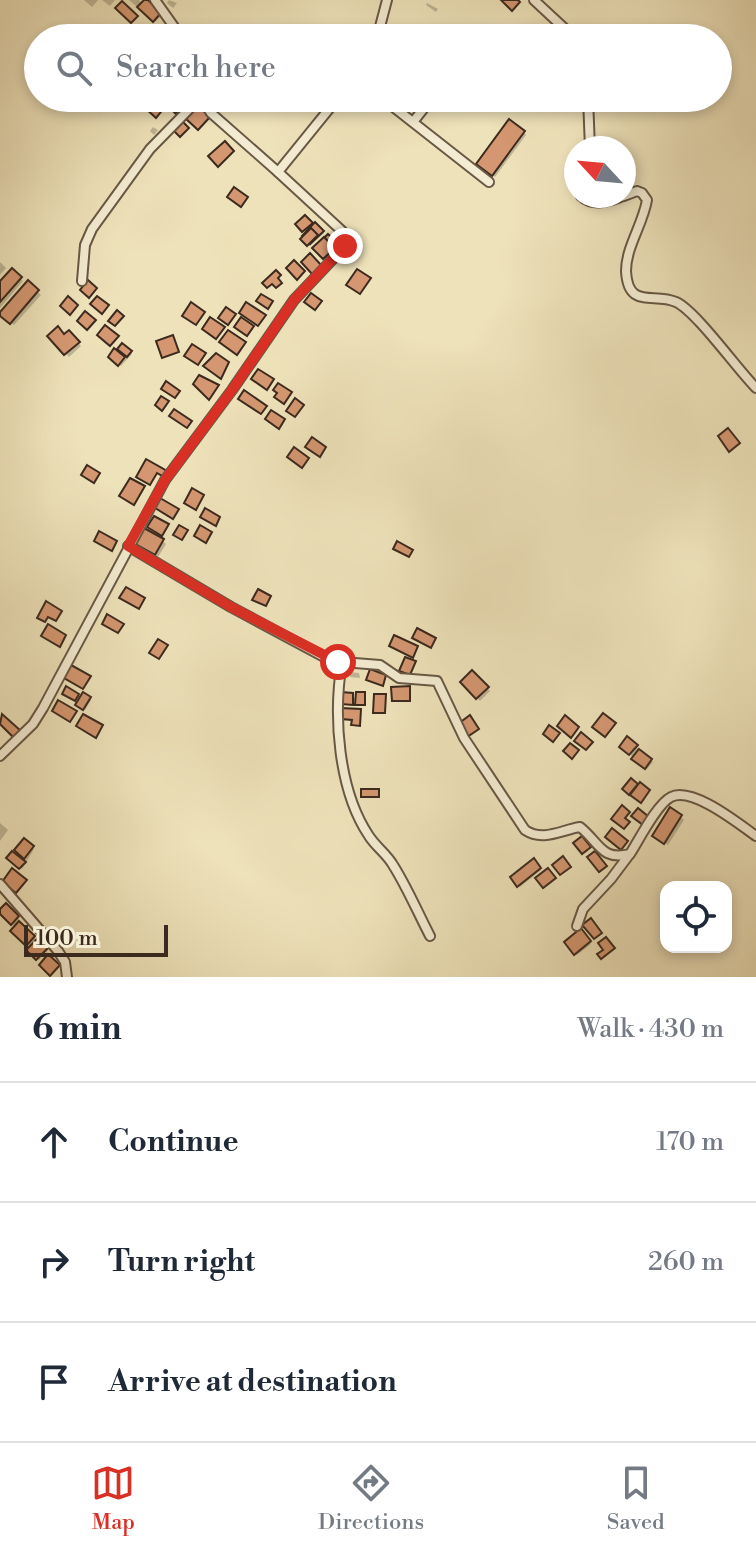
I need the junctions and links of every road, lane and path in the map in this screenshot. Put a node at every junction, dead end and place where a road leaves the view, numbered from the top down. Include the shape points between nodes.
1 (155, 0) edge
2 (387, 0) edge
3 (534, 0) edge
4 (172, 24) edge
5 (381, 24) edge
6 (560, 24) edge
7 (186, 112) edge
8 (210, 112) edge
9 (327, 112) edge
10 (400, 112) edge
11 (421, 112) edge
12 (589, 112) edge
13 (413, 122) junction
14 (590, 136) edge
15 (278, 172) junction
16 (489, 182) dead end
17 (636, 191) edge
18 (82, 281) dead end
19 (756, 388) edge
20 (128, 546) junction
21 (342, 662) junction
22 (0, 756) edge
23 (756, 836) edge
24 (630, 854) junction
25 (0, 884) edge
26 (577, 926) dead end
27 (430, 936) dead end
28 (67, 977) edge

1 - 4 street
2 - 5 street
3 - 6 street
7 - 18 street via 155,143 92,229
8 - 15 street
9 - 15 street
10 - 13 street
11 - 13 street
12 - 14 street
13 - 16 street
15 - 20 street via 342,231 348,243 285,312 165,480
17 - 19 street via 647,200 628,255 626,271 633,293 682,306
20 - 21 street via 231,607
20 - 22 street via 43,708
21 - 24 street via 378,665 399,678 437,681 464,738 528,832 541,836 580,827 609,855
21 - 27 street via 338,729 351,799
23 - 24 street via 702,800 676,796 661,807
24 - 26 street via 583,909
25 - 28 street via 58,951

